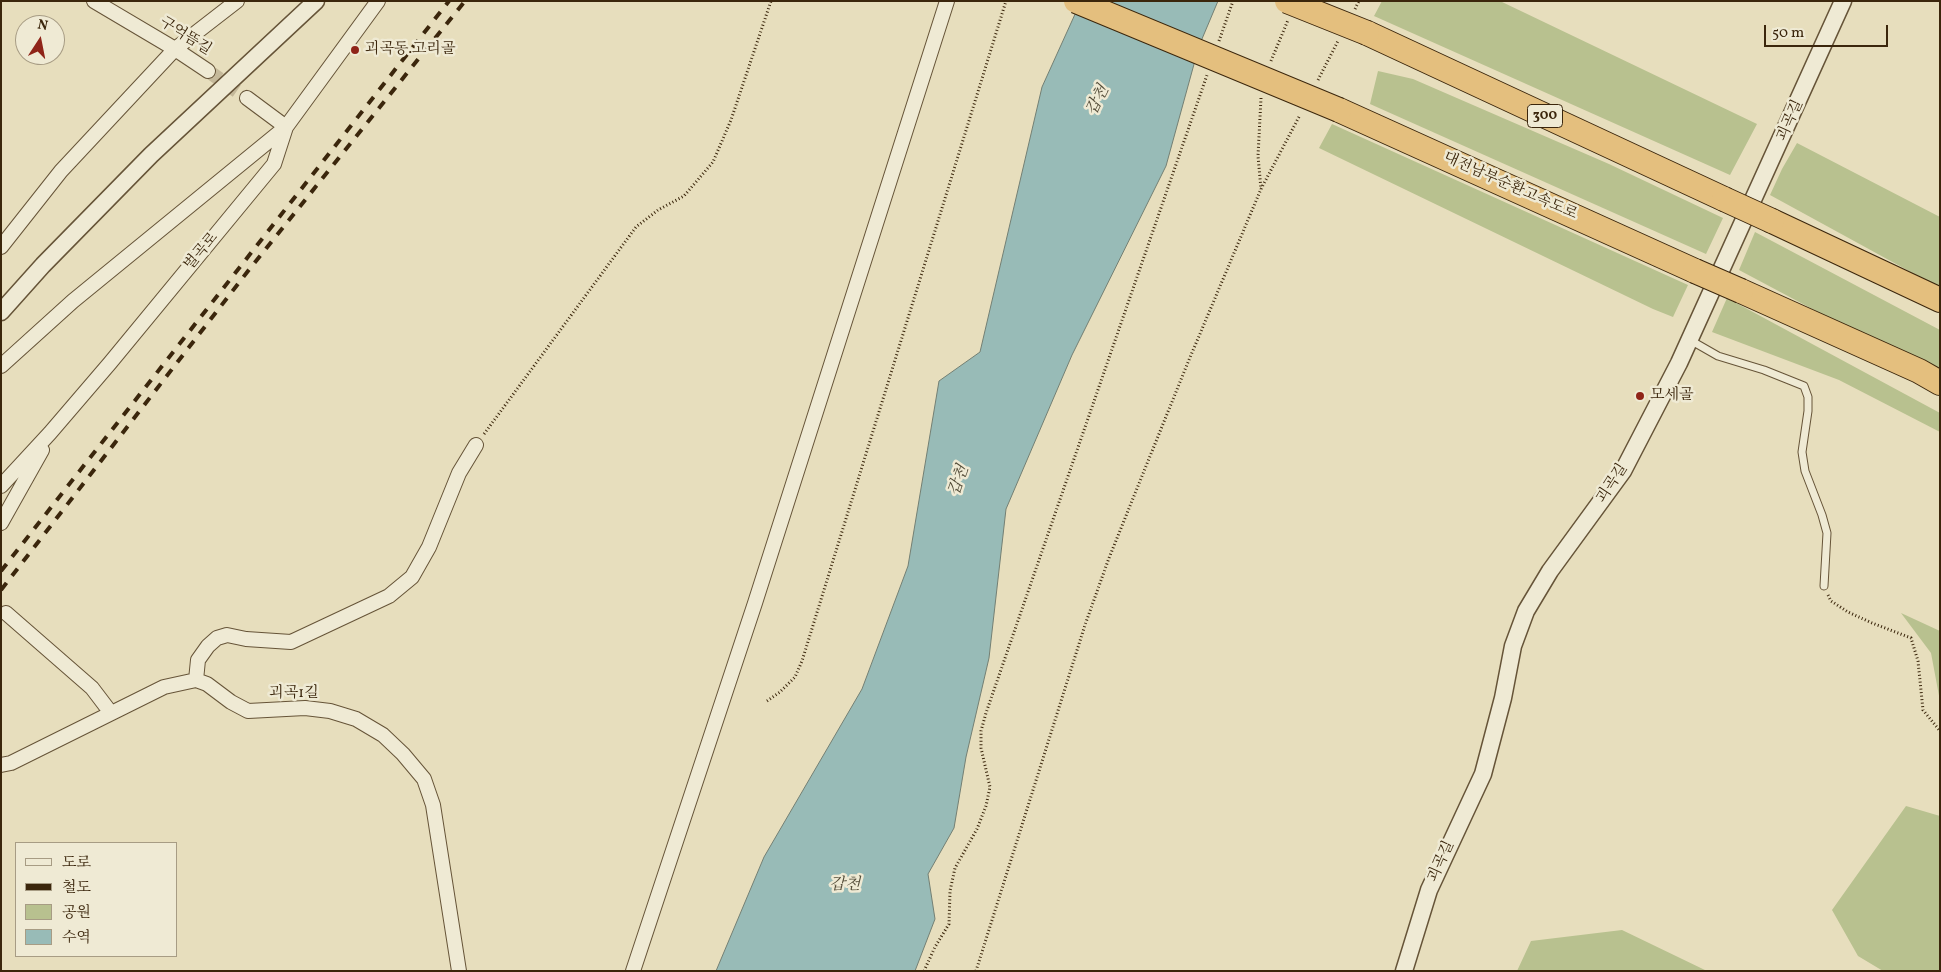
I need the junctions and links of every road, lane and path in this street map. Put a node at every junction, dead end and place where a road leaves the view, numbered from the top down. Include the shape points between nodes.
1 (94, 1) edge
2 (237, 1) edge
3 (316, 1) edge
4 (378, 1) edge
5 (771, 1) edge
6 (947, 1) edge
7 (1006, 1) edge
8 (1076, 1) edge
9 (1233, 1) edge
10 (1287, 1) edge
11 (1359, 1) edge
12 (1843, 1) edge
13 (1354, 10) dead end
14 (1342, 35) dead end
15 (1219, 42) dead end
16 (175, 49) junction
17 (1209, 70) dead end
18 (208, 71) tunnel mouth
19 (1316, 85) dead end
20 (246, 98) tunnel mouth
21 (1303, 110) dead end
22 (286, 127) junction
23 (1, 247) edge
24 (1940, 300) edge
25 (1, 312) edge
26 (1690, 340) junction
27 (1, 366) edge
28 (1940, 383) edge
29 (50, 433) junction
30 (476, 444) joint
31 (1, 486) edge
32 (1, 524) edge
33 (1824, 586) joint
34 (6, 613) dead end
35 (196, 680) junction
36 (767, 701) dead end
37 (111, 713) junction
38 (1940, 730) edge
39 (1, 766) edge
40 (459, 971) edge
41 (633, 971) edge
42 (924, 971) edge
43 (976, 971) edge
44 (1404, 971) edge

1 - 16 street, 구억뜸길
2 - 16 street
3 - 25 street via 151,155
4 - 22 street, 벌곡로
5 - 30 path via 731,120 713,162 684,196 636,227
6 - 41 street via 755,604
7 - 36 path via 802,661 795,677
8 - 28 highway, 대전남부순환고속도로, bridge via 1339,110
9 - 15 path
10 - 24 highway, 300, bridge via 1366,33
11 - 13 path
12 - 26 street, 괴곡길
14 - 19 path
16 - 18 street, 구억뜸길
16 - 23 street via 61,171
17 - 42 path via 986,713 981,731 981,748 990,787 986,806 956,868 950,891 949,924
20 - 22 street
21 - 43 path via 1261,189 1109,558
22 - 27 street via 73,301
22 - 29 street, 벌곡로 via 274,164
26 - 33 lane via 1718,356 1804,386 1808,411 1802,452 1805,471 1827,533
26 - 44 street, 괴곡길 via 1623,471 1550,571 1526,611 1512,646 1503,698 1483,774 1429,890
29 - 31 street, 벌곡로
29 - 32 street
30 - 35 street via 459,473 412,577 389,596 291,642 227,635 217,638 198,660
33 - 38 path via 1831,601 1848,612 1911,638 1918,661 1923,710
34 - 37 street via 92,688
35 - 37 street via 164,687
35 - 40 street, 괴곡1길 via 248,711 305,708 356,719 383,735 403,754 424,779 433,805
37 - 39 street

